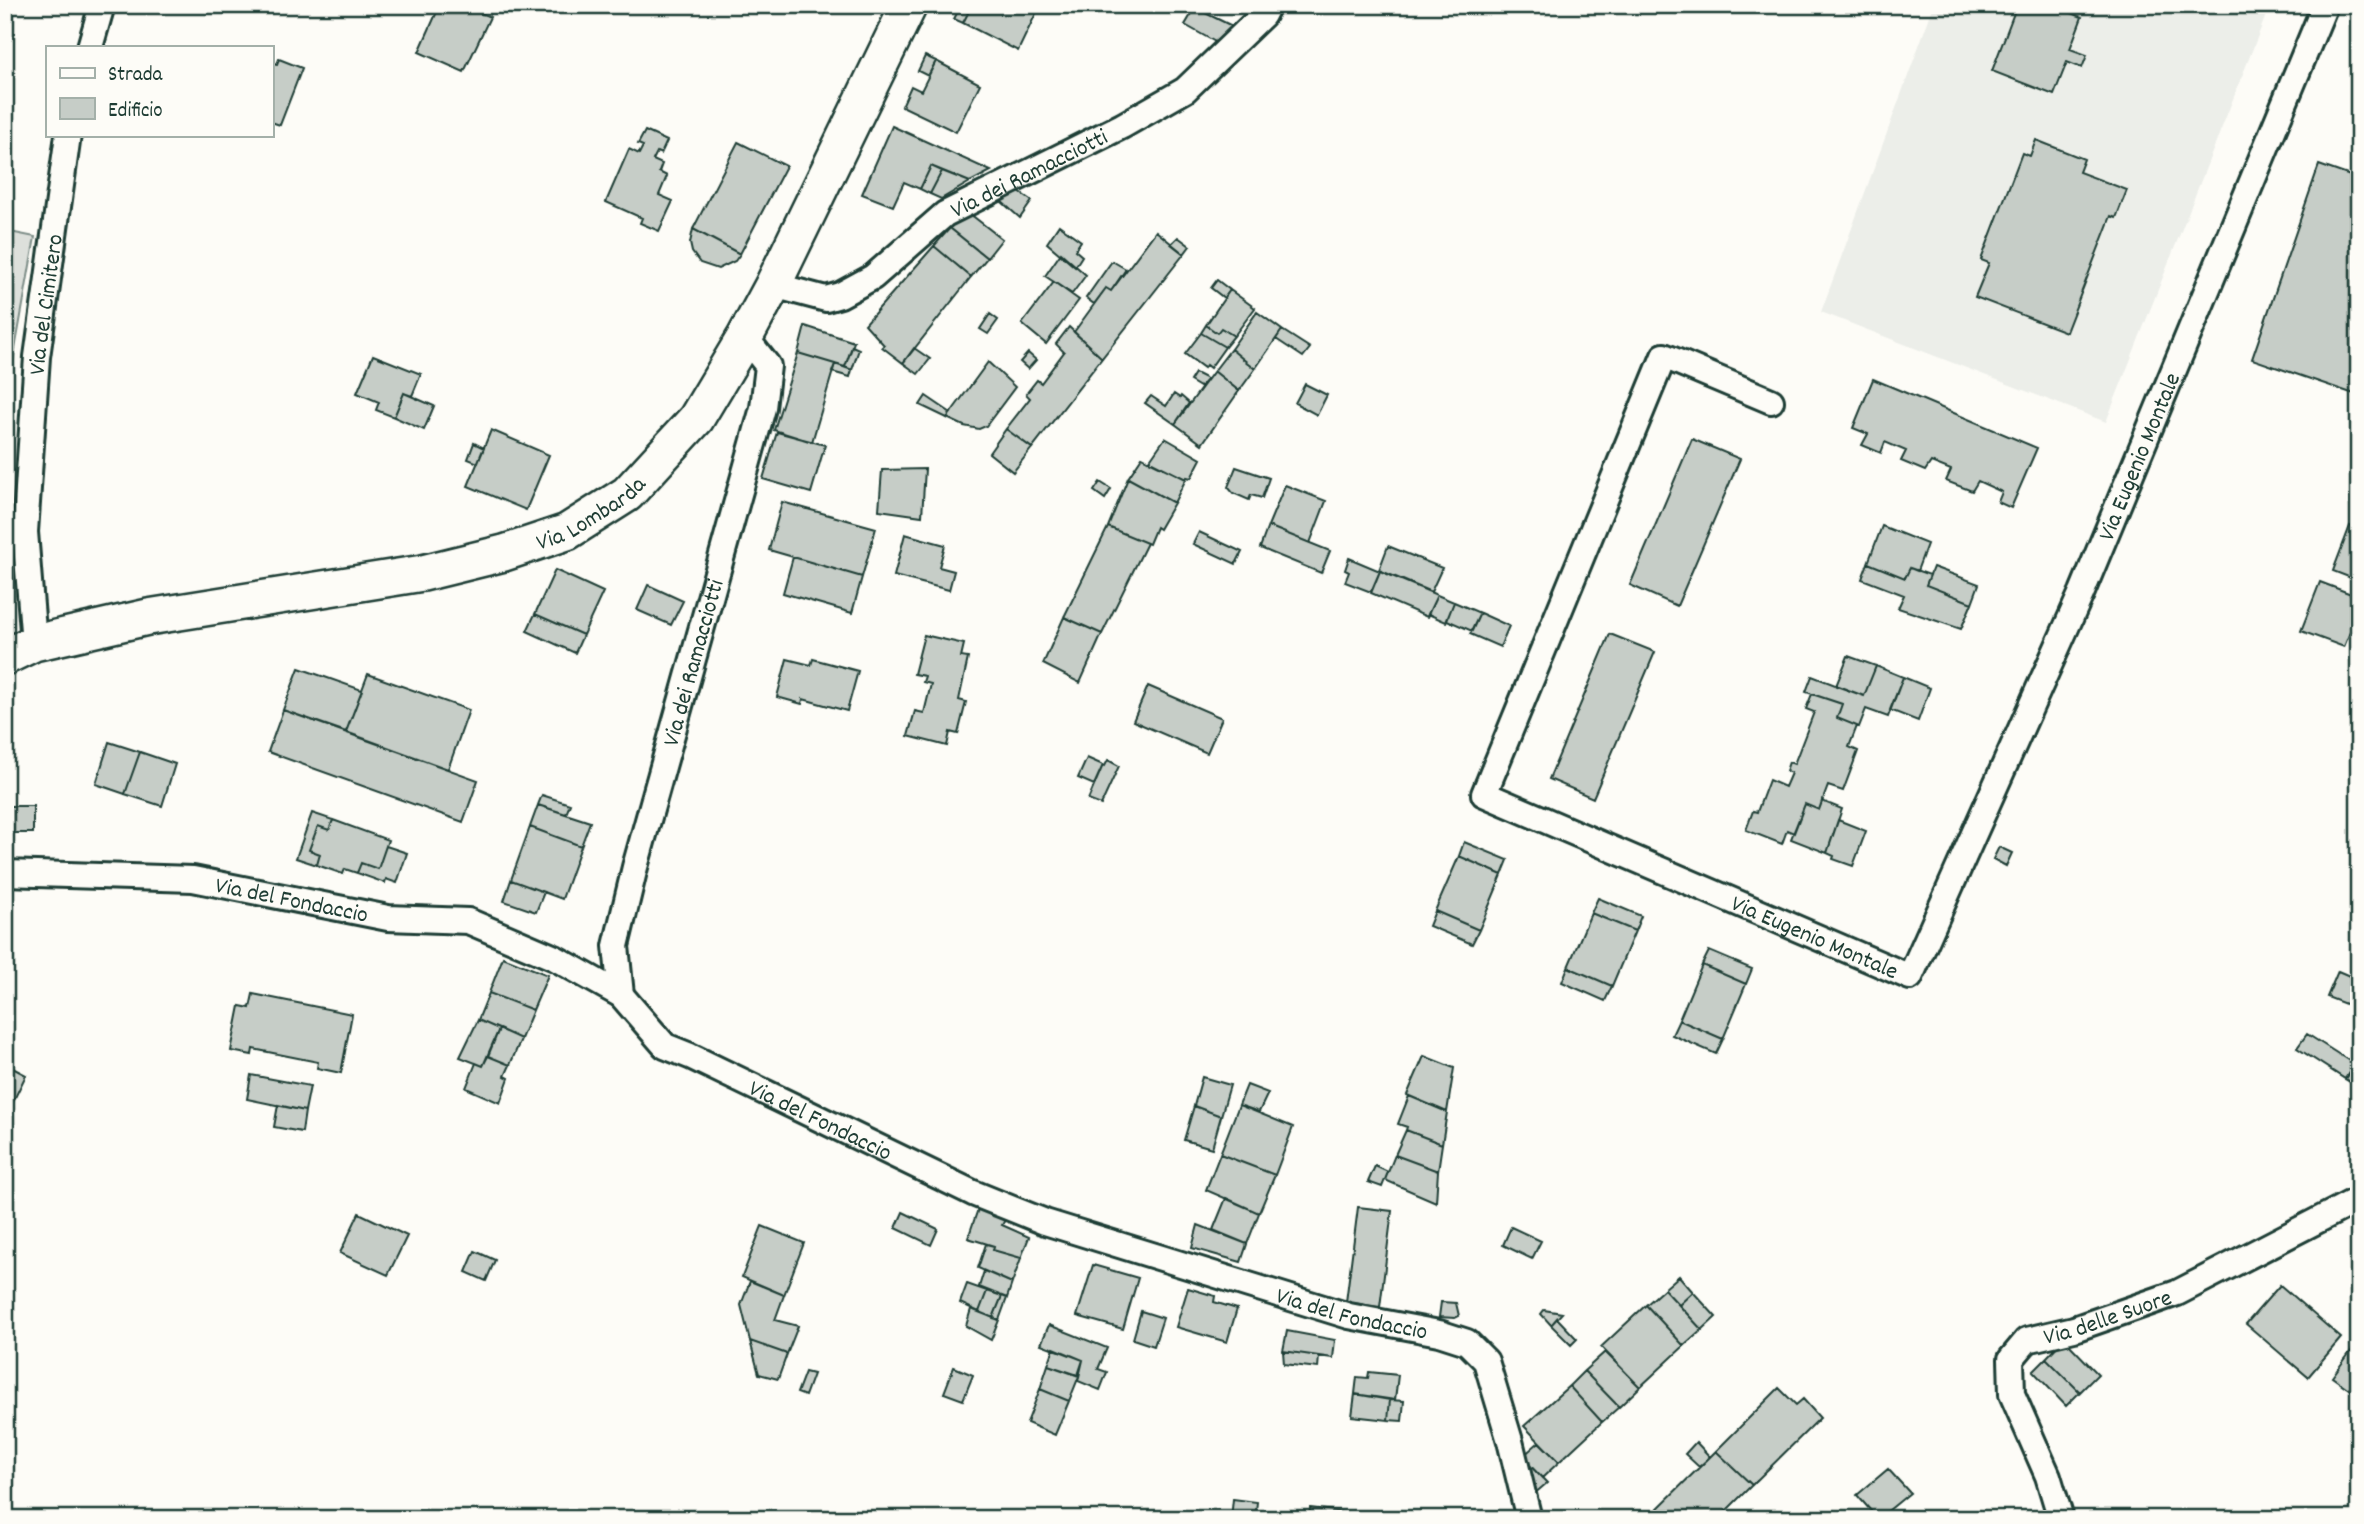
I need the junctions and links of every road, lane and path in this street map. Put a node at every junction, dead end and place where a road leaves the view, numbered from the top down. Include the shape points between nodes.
1 (102, 5) edge
2 (909, 5) edge
3 (1268, 5) edge
4 (2325, 5) edge
5 (90, 46) edge
6 (68, 136) edge
7 (773, 285) junction
8 (744, 337) junction
9 (1770, 401) dead end
10 (20, 650) edge
11 (5, 873) edge
12 (621, 995) junction
13 (2359, 1199) edge
14 (1529, 1519) edge
15 (2061, 1519) edge

1 - 5 street
2 - 7 street, Via Lombarda
3 - 7 street, Via dei Ramacciotti via 1185,90 945,214 873,277 826,299
4 - 9 street, Via Eugenio Montale via 2082,592 1910,977 1484,794 1664,356
6 - 10 street, Via del Cimitero via 37,358
7 - 8 street, Via Lombarda
8 - 10 street, Via Lombarda via 696,419 627,494 567,532 504,554 423,573 148,617
8 - 12 street, Via dei Ramacciotti via 768,366 763,408 635,867 616,946
11 - 12 street, Via del Fondaccio via 193,879 388,918 468,921 555,958
12 - 14 street, Via del Fondaccio via 665,1046 973,1193 1045,1222 1349,1316 1439,1332 1467,1342 1486,1360
13 - 15 street, Via delle Suore via 2177,1293 2074,1329 2027,1340 2011,1359 2012,1394 2048,1476

